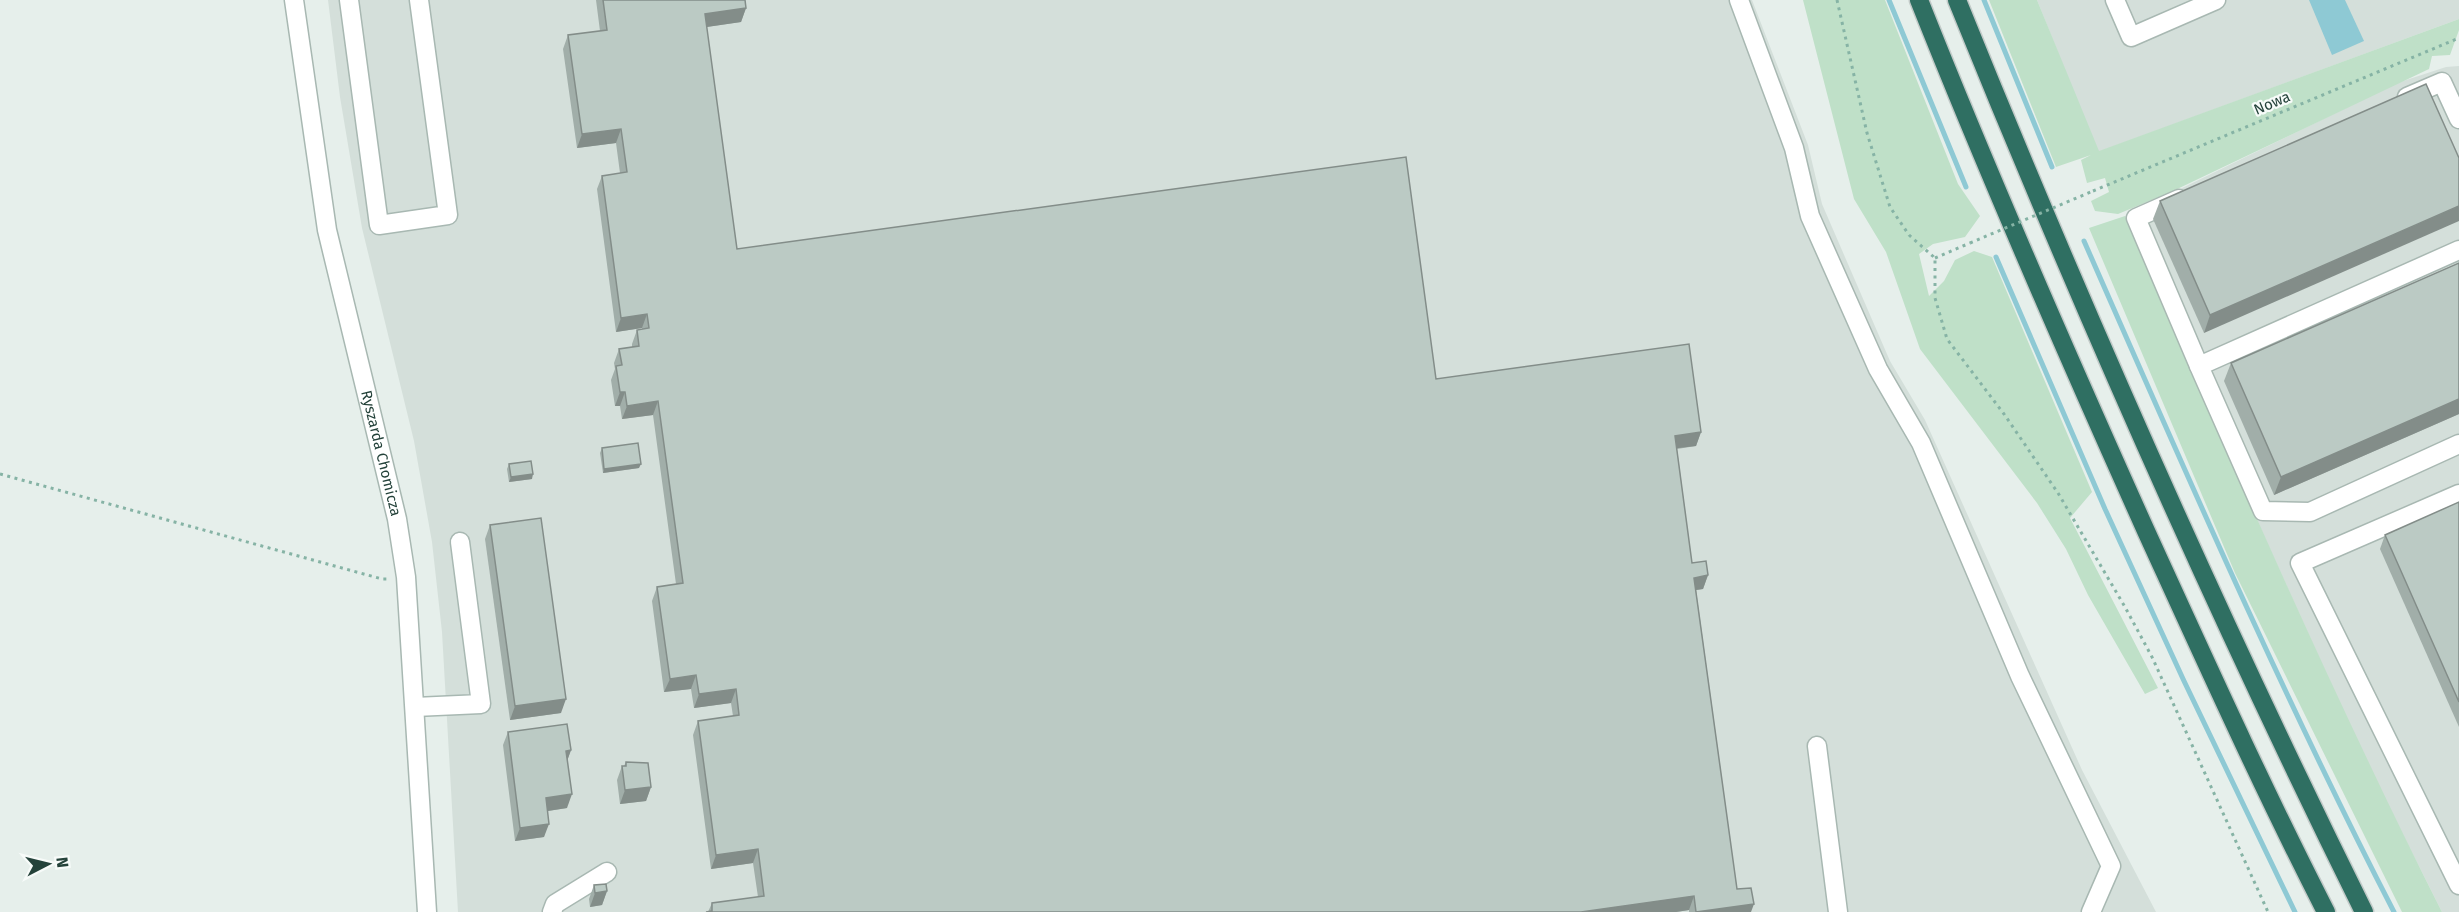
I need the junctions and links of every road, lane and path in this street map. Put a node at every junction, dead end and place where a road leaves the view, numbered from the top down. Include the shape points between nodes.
1 (294, 0) edge
2 (349, 0) edge
3 (419, 0) edge
4 (1739, 0) edge
5 (1837, 0) edge
6 (1919, 0) edge
7 (1957, 0) edge
8 (2115, 0) edge
9 (2216, 0) edge
10 (2459, 38) edge
11 (2391, 105) edge
12 (2459, 119) edge
13 (2190, 194) edge
14 (2459, 250) edge
15 (1935, 258) junction
16 (2199, 366) junction
17 (2459, 444) edge
18 (0, 474) edge
19 (2459, 494) edge
20 (460, 542) dead end
21 (406, 577) junction
22 (415, 707) junction
23 (1817, 746) dead end
24 (607, 872) dead end
25 (2459, 885) edge
26 (427, 912) edge
27 (552, 912) edge
28 (1838, 912) edge
29 (2091, 912) edge
30 (2268, 912) edge
31 (2326, 912) edge
32 (2364, 912) edge

1 - 21 street, Ryszarda Chomicza via 327,230 397,519
2 - 3 street via 379,225 448,215
4 - 29 street via 1794,148 1810,216 1878,369 1921,443 2020,676 2111,866
5 - 15 path via 1867,133 1890,207 1909,235
6 - 31 highway via 2100,429
7 - 32 highway via 2048,226 2135,426
8 - 9 street via 2131,38
10 - 15 path, Nowa, bridge
11 - 12 street via 2442,82
13 - 16 street via 2136,218
14 - 16 street
15 - 30 path via 1935,298 1947,339 2058,493 2125,607 2152,657
16 - 17 street via 2263,511 2310,512
18 - 21 path via 382,579
19 - 25 street via 2301,563
20 - 22 street via 481,704
21 - 22 street, Ryszarda Chomicza
22 - 26 street, Ryszarda Chomicza
23 - 28 street
24 - 27 street via 555,904

